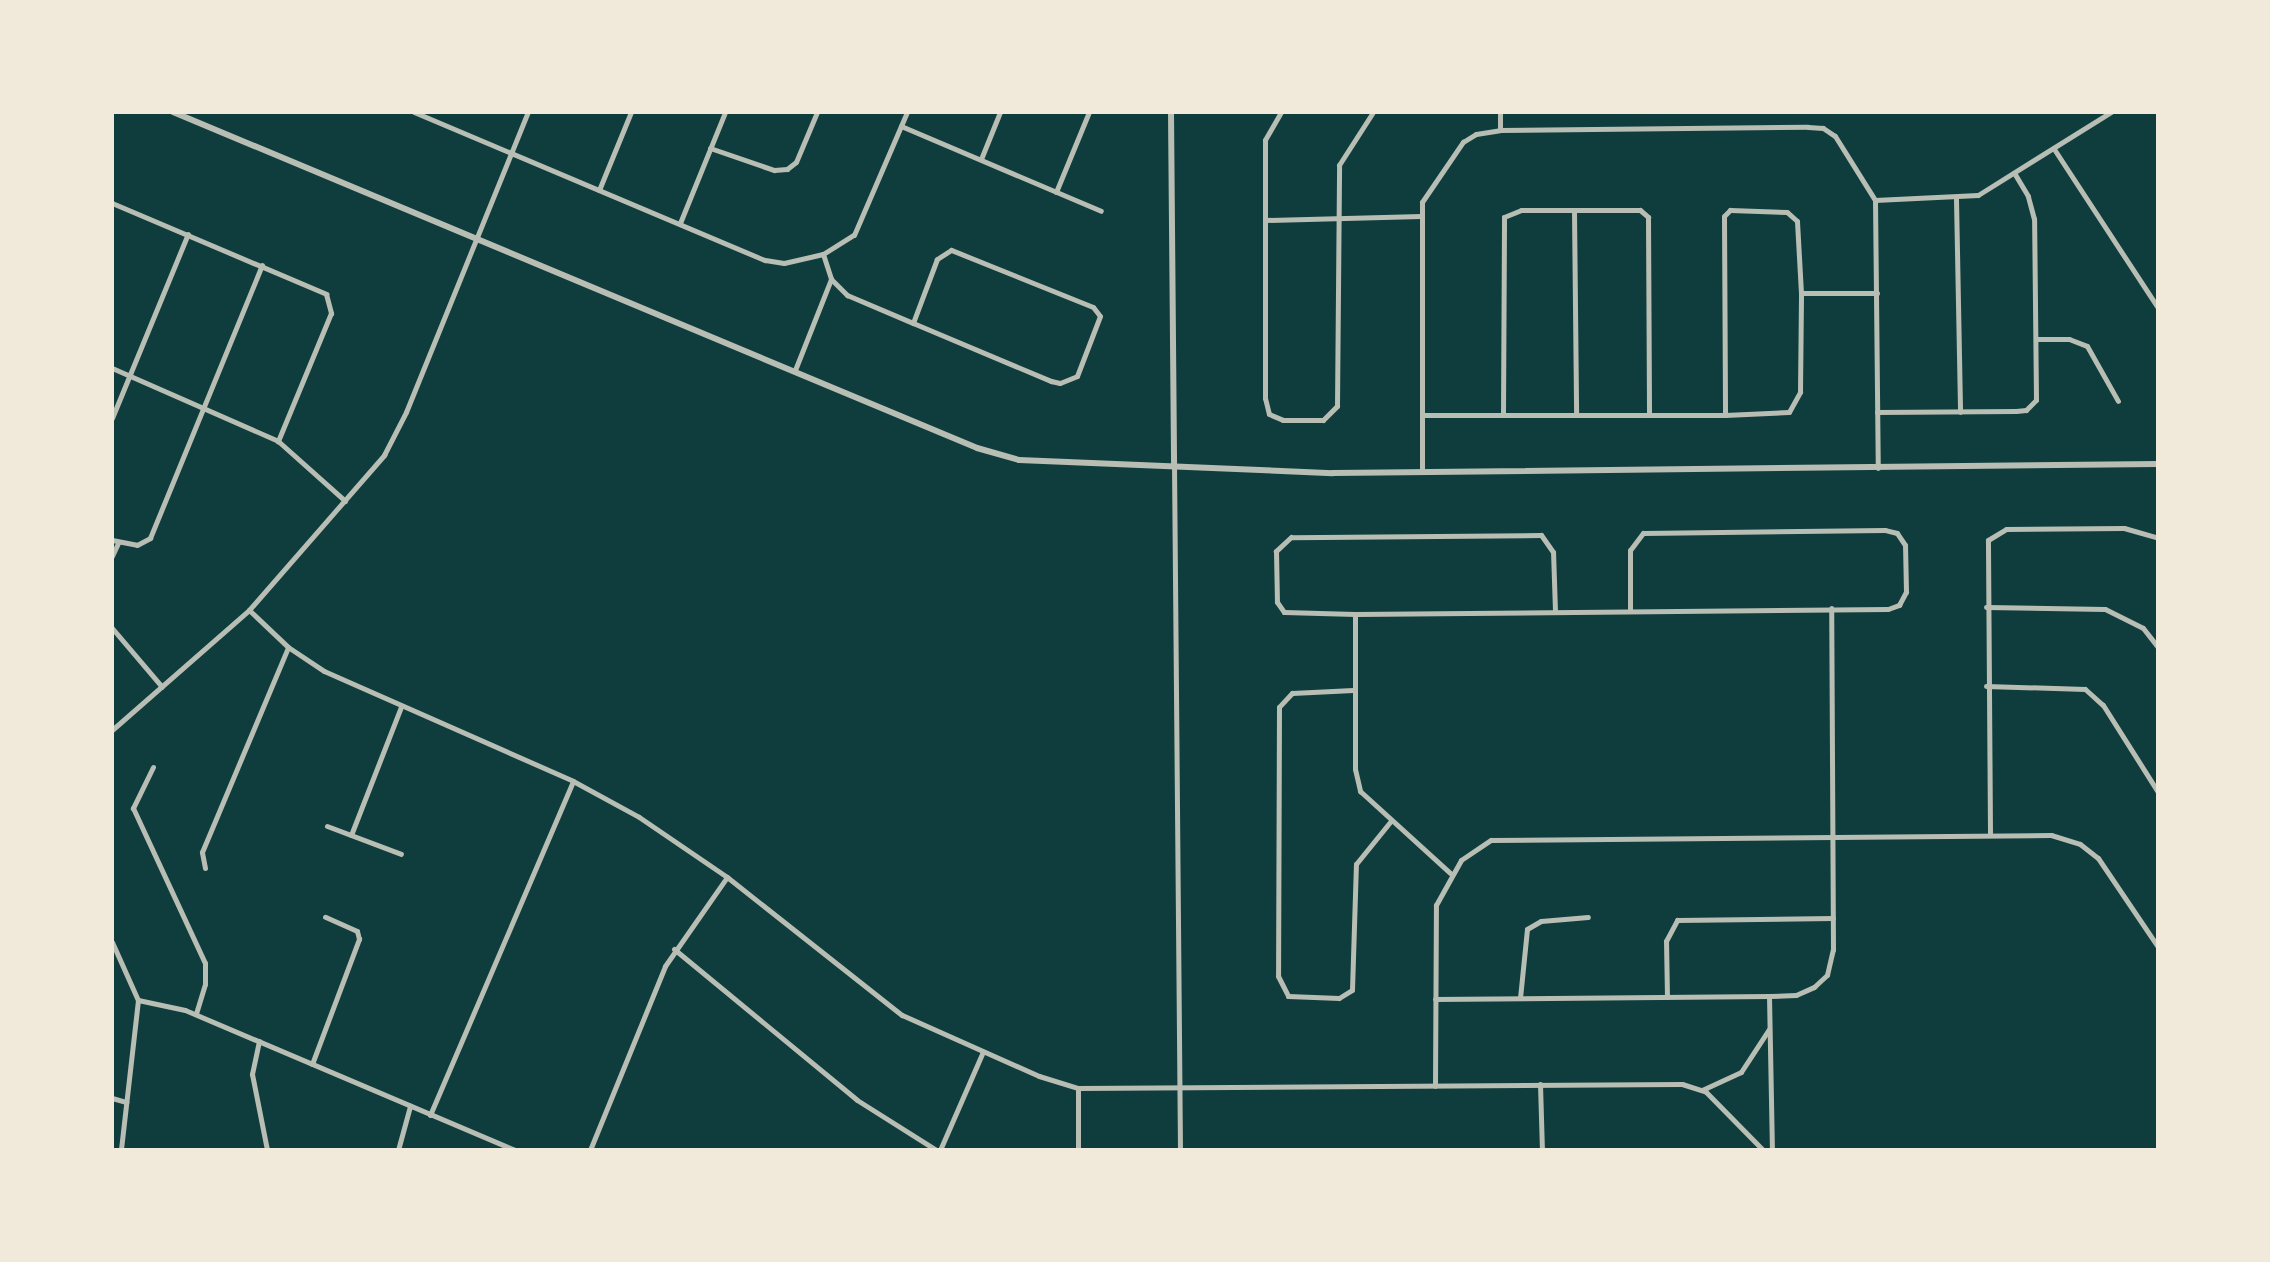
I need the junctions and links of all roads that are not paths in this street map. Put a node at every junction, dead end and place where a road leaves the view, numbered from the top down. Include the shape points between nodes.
1 (173, 112) edge
2 (414, 112) edge
3 (433, 112) edge
4 (528, 112) edge
5 (631, 112) edge
6 (725, 112) edge
7 (817, 112) edge
8 (907, 112) edge
9 (1000, 112) edge
10 (1089, 112) edge
11 (1171, 112) edge
12 (1281, 112) edge
13 (1373, 112) edge
14 (1500, 112) edge
15 (2095, 112) edge
16 (2111, 112) edge
17 (182, 114) edge
18 (430, 119) junction
19 (2099, 120) junction
20 (901, 127) junction
21 (1500, 130) junction
22 (710, 148) junction
23 (2054, 149) junction
24 (510, 153) junction
25 (981, 159) junction
26 (2014, 173) junction
27 (599, 190) junction
28 (1056, 192) junction
29 (1956, 199) junction
30 (1875, 201) junction
31 (113, 205) edge
32 (1101, 211) dead end
33 (1574, 211) junction
34 (1421, 216) junction
35 (1338, 219) junction
36 (1266, 220) junction
37 (680, 223) junction
38 (188, 234) junction
39 (476, 237) junction
40 (823, 254) junction
41 (262, 265) junction
42 (831, 279) junction
43 (1801, 293) junction
44 (1877, 293) junction
45 (2158, 309) edge
46 (913, 323) junction
47 (2036, 339) junction
48 (112, 368) edge
49 (795, 370) junction
50 (130, 375) junction
51 (2118, 401) dead end
52 (202, 407) junction
53 (1877, 412) junction
54 (1960, 412) junction
55 (1423, 415) junction
56 (1503, 415) junction
57 (1576, 415) junction
58 (1649, 415) junction
59 (1725, 415) junction
60 (112, 418) edge
61 (278, 441) junction
62 (1174, 464) junction
63 (2158, 464) edge
64 (1878, 468) junction
65 (1422, 472) junction
66 (345, 501) junction
67 (2158, 538) edge
68 (115, 541) edge
69 (112, 556) edge
70 (1986, 607) junction
71 (1831, 608) junction
72 (248, 610) junction
73 (1630, 610) junction
74 (1555, 611) junction
75 (1355, 614) junction
76 (112, 628) edge
77 (288, 647) junction
78 (2158, 647) edge
79 (1986, 686) junction
80 (162, 687) junction
81 (1353, 690) junction
82 (401, 707) junction
83 (112, 730) edge
84 (153, 767) dead end
85 (573, 781) junction
86 (2158, 792) edge
87 (1390, 821) junction
88 (327, 826) dead end
89 (1990, 833) junction
90 (351, 835) junction
91 (1833, 835) junction
92 (401, 854) dead end
93 (205, 868) dead end
94 (1450, 873) junction
95 (727, 877) junction
96 (325, 917) dead end
97 (1588, 917) dead end
98 (1833, 918) junction
99 (112, 942) edge
100 (2158, 947) edge
101 (674, 949) junction
102 (1769, 996) junction
103 (1667, 997) junction
104 (1520, 998) junction
105 (1435, 999) junction
106 (138, 1000) junction
107 (196, 1014) junction
108 (1769, 1027) junction
109 (258, 1041) junction
110 (982, 1054) junction
111 (312, 1063) junction
112 (1540, 1084) junction
113 (1435, 1086) junction
114 (1179, 1087) junction
115 (1077, 1088) junction
116 (1702, 1090) junction
117 (112, 1098) edge
118 (126, 1102) junction
119 (410, 1106) junction
120 (430, 1115) junction
121 (121, 1150) edge
122 (267, 1150) edge
123 (398, 1150) edge
124 (515, 1150) edge
125 (590, 1150) edge
126 (938, 1150) edge
127 (1078, 1150) edge
128 (1180, 1150) edge
129 (1542, 1150) edge
130 (1763, 1150) edge
131 (1772, 1150) edge

1 - 17 street
2 - 18 street
3 - 18 street
4 - 24 street
5 - 27 street
6 - 22 street
7 - 22 street via 796,162 788,169 774,170
8 - 20 street
9 - 25 street
10 - 28 street
11 - 62 street
12 - 36 street via 1265,140
13 - 35 street via 1341,158
14 - 21 street
15 - 19 street
16 - 19 street
17 - 39 street
18 - 24 street
19 - 23 street
20 - 25 street
20 - 40 street via 858,229 850,240
21 - 30 street via 1823,128 1835,136
21 - 34 street via 1476,134 1463,142 1428,188
22 - 37 street
23 - 26 street
23 - 45 street
24 - 27 street
24 - 39 street
25 - 28 street
26 - 29 street via 1978,195
26 - 47 street via 2033,210
27 - 37 street
28 - 32 street
29 - 30 street
29 - 54 street
30 - 44 street
31 - 38 street
33 - 56 street via 1514,211 1502,224
33 - 57 street
33 - 58 street via 1647,213
34 - 35 street
34 - 55 street
35 - 36 street
35 - 36 street via 1337,406 1331,417 1310,420 1275,418 1266,409
37 - 40 street via 774,262
38 - 41 street
38 - 50 street
39 - 49 street
39 - 66 street via 394,436
40 - 42 street
41 - 52 street
41 - 61 street via 317,288 330,302 331,313
42 - 46 street via 847,295
42 - 49 street
43 - 44 street
43 - 59 street via 1797,404 1784,414
43 - 59 street via 1794,217 1779,210 1725,212
44 - 53 street
46 - 46 street via 1067,384 1077,376 1100,324 1093,307 951,250 937,260
47 - 51 street via 2068,339 2087,346
47 - 54 street via 2037,392 2032,406 2016,411
48 - 50 street
49 - 62 street via 997,455
50 - 52 street
50 - 60 street
52 - 61 street
52 - 68 street via 150,538 137,545
53 - 54 street
53 - 64 street
55 - 56 street
55 - 65 street
56 - 57 street
57 - 58 street
58 - 59 street
61 - 66 street
62 - 65 street via 1333,473
62 - 114 street
63 - 64 street
64 - 65 street
66 - 72 street
67 - 70 street via 2124,528 1996,531 1986,546
68 - 69 street
70 - 78 street via 2105,609 2143,628
70 - 79 street
71 - 73 street
71 - 73 street via 1899,605 1906,592 1902,538 1885,530 1643,533 1630,550
71 - 91 street
72 - 77 street
72 - 80 street
73 - 74 street
74 - 75 street
74 - 75 street via 1552,546 1541,535 1291,537 1276,551 1280,608 1291,614
75 - 81 street
76 - 80 street
77 - 82 street via 324,671
77 - 93 street via 202,852
79 - 86 street via 2085,689 2103,705
79 - 89 street
80 - 83 street
81 - 87 street via 1357,782 1367,801
81 - 87 street via 1292,693 1279,706 1278,976 1288,996 1339,998 1352,990 1356,864
82 - 85 street
82 - 90 street
84 - 107 street via 134,808 205,963 205,985
85 - 95 street via 639,817
85 - 120 street
87 - 94 street
88 - 90 street
89 - 91 street
89 - 100 street via 2051,835 2080,845 2110,873
90 - 92 street
91 - 94 street via 1491,840 1474,848
91 - 98 street
94 - 105 street via 1436,905
95 - 101 street
95 - 110 street via 874,997
96 - 111 street via 357,931 359,939
97 - 104 street via 1541,921 1527,929
98 - 102 street via 1833,959 1827,975 1802,994
98 - 103 street via 1677,920 1666,942
99 - 106 street
101 - 125 street
101 - 126 street via 857,1100
102 - 103 street
102 - 108 street
103 - 104 street
104 - 105 street
105 - 113 street
106 - 107 street
106 - 118 street
107 - 109 street
108 - 116 street via 1741,1072
108 - 131 street
109 - 111 street
109 - 122 street via 252,1074
110 - 115 street
110 - 126 street
111 - 119 street
112 - 113 street
112 - 116 street via 1682,1084
112 - 129 street
113 - 114 street
114 - 115 street
114 - 128 street
115 - 127 street
116 - 130 street
117 - 118 street
118 - 121 street
119 - 120 street
119 - 123 street
120 - 124 street

